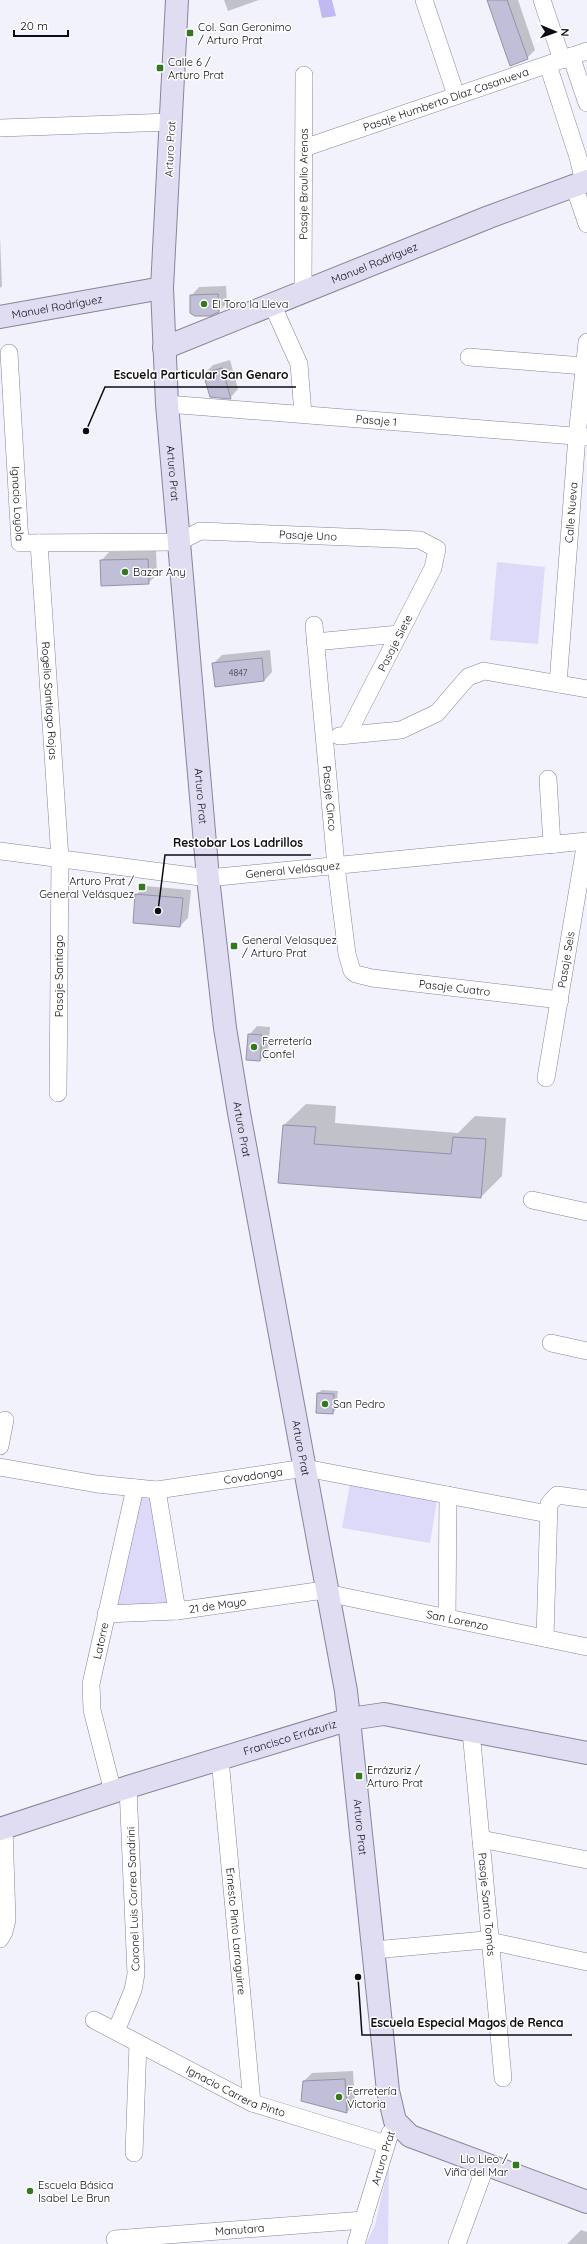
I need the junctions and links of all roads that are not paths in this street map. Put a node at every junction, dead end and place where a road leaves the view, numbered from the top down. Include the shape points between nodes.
1 (178, 0) edge
2 (424, 0) edge
3 (542, 0) edge
4 (587, 51) edge
5 (560, 60) junction
6 (304, 75) dead end
7 (456, 95) junction
8 (587, 103) edge
9 (171, 122) junction
10 (0, 128) edge
11 (304, 148) junction
12 (582, 183) edge
13 (587, 224) edge
14 (162, 288) junction
15 (303, 292) junction
16 (272, 304) junction
17 (0, 317) edge
18 (587, 342) edge
19 (164, 348) junction
20 (9, 353) dead end
21 (469, 357) dead end
22 (584, 366) junction
23 (166, 404) junction
24 (303, 414) junction
25 (582, 436) edge
26 (179, 542) junction
27 (38, 543) junction
28 (437, 549) joint
29 (399, 634) junction
30 (558, 684) junction
31 (587, 689) edge
32 (347, 735) junction
33 (324, 737) junction
34 (548, 779) dead end
35 (587, 841) edge
36 (552, 845) junction
37 (0, 851) edge
38 (60, 859) junction
39 (336, 866) junction
40 (208, 878) junction
41 (352, 971) joint
42 (560, 1000) junction
43 (546, 1078) dead end
44 (58, 1093) dead end
45 (532, 1200) dead end
46 (587, 1212) edge
47 (551, 1343) dead end
48 (587, 1351) edge
49 (6, 1420) dead end
50 (0, 1446) edge
51 (0, 1467) edge
52 (305, 1468) junction
53 (135, 1488) junction
54 (157, 1490) junction
55 (448, 1495) junction
56 (587, 1499) edge
57 (548, 1514) junction
58 (328, 1593) junction
59 (177, 1611) junction
60 (106, 1614) junction
61 (447, 1618) junction
62 (545, 1638) junction
63 (587, 1647) edge
64 (350, 1719) junction
65 (471, 1731) junction
66 (587, 1753) edge
67 (220, 1759) junction
68 (121, 1790) junction
69 (2, 1829) edge
70 (481, 1839) junction
71 (587, 1860) edge
72 (0, 1939) edge
73 (490, 1941) junction
74 (374, 1950) junction
75 (587, 1962) edge
76 (94, 2020) dead end
77 (116, 2031) junction
78 (138, 2043) junction
79 (503, 2078) dead end
80 (252, 2103) junction
81 (395, 2121) junction
82 (386, 2144) junction
83 (134, 2153) dead end
84 (486, 2165) junction
85 (587, 2202) edge
86 (364, 2220) junction
87 (115, 2239) dead end
88 (142, 2240) edge
89 (356, 2244) edge
90 (457, 2244) edge

1 - 9 street, Arturo Prat
2 - 7 street
3 - 5 street
4 - 5 street, Pasaje Humberto Díaz Casanueva
5 - 7 street, Pasaje Humberto Díaz Casanueva
5 - 8 street
5 - 12 street
6 - 11 street, Pasaje Braulio Arenas
7 - 11 street, Pasaje Humberto Díaz Casanueva
9 - 10 street
9 - 14 street, Arturo Prat
11 - 15 street, Pasaje Braulio Arenas
12 - 13 street
12 - 15 street, Manuel Rodríguez via 483,219
14 - 17 street, Manuel Rodríguez
14 - 19 street, Arturo Prat
15 - 16 street, Manuel Rodríguez
16 - 19 street, Manuel Rodríguez
16 - 24 street via 299,364
18 - 22 street, Calle Nueva
19 - 23 street, Arturo Prat
20 - 27 street, Ignacio Loyola via 20,543
21 - 22 street
22 - 25 street, Calle Nueva
23 - 24 street, Pasaje 1
23 - 26 street, Arturo Prat
24 - 25 street, Pasaje 1
25 - 30 street, Calle Nueva
26 - 27 street, Ignacio Loyola
26 - 28 street, Pasaje Uno via 200,531 420,540
26 - 40 street, Arturo Prat
27 - 38 street, Rogelio Santiago Rojas
28 - 29 street, Pasaje Siete via 433,568
29 - 32 street, Pasaje Siete
29 - 33 street, Pasaje Cinco via 314,633
30 - 31 street
30 - 32 street via 484,670 468,676 437,713 401,730
32 - 33 street
33 - 39 street, Pasaje Cinco
34 - 36 street
35 - 36 street, General Velásquez
35 - 42 street, Pasaje Seis
36 - 39 street, General Velásquez
37 - 38 street, General Velásquez
38 - 40 street, General Velásquez
38 - 44 street, Pasaje Santiago
39 - 40 street, General Velásquez
39 - 41 street, Pasaje Cinco via 347,954
40 - 52 street, Arturo Prat via 225,1028
41 - 42 street, Pasaje Cuatro via 372,978
42 - 43 street, Pasaje Seis
45 - 46 street
47 - 48 street
49 - 50 street
51 - 53 street, Covadonga via 60,1479
52 - 54 street, Covadonga
52 - 55 street, Covadonga
52 - 58 street, Arturo Prat
53 - 54 street, Covadonga
53 - 60 street, Latorre
54 - 59 street
55 - 57 street, Covadonga
55 - 61 street
56 - 57 street via 557,1495 551,1500
57 - 62 street
58 - 59 street, 21 de Mayo via 305,1592
58 - 61 street, San Lorenzo
58 - 64 street, Arturo Prat
59 - 60 street, 21 de Mayo
60 - 68 street, Latorre via 91,1693 92,1710
61 - 62 street, San Lorenzo
62 - 63 street, San Lorenzo
64 - 65 street, Francisco Errázuriz via 384,1714
64 - 67 street, Francisco Errázuriz
64 - 74 street, Arturo Prat
65 - 66 street, Francisco Errázuriz
65 - 70 street, Pasaje Santo Tomás
67 - 68 street, Francisco Errázuriz
67 - 80 street, Ernesto Pinto Larraguirre
68 - 69 street, Francisco Errázuriz
68 - 77 street, Coronel Luis Correa Sandrini via 136,1974 133,1990
69 - 72 street via 7,1920
70 - 71 street
70 - 73 street, Pasaje Santo Tomás
73 - 74 street via 471,1940
73 - 75 street
73 - 79 street, Pasaje Santo Tomás
74 - 81 street, Arturo Prat via 388,2091
76 - 77 street, Ignacio Carrera Pinto
77 - 78 street, Ignacio Carrera Pinto
78 - 80 street, Ignacio Carrera Pinto
78 - 83 street
80 - 82 street, Ignacio Carrera Pinto
81 - 82 street, Arturo Prat
81 - 84 street via 410,2136
82 - 86 street, Arturo Prat
84 - 85 street
84 - 90 street
86 - 88 street, Manutara
86 - 89 street, Arturo Prat
87 - 88 street, Manutara

